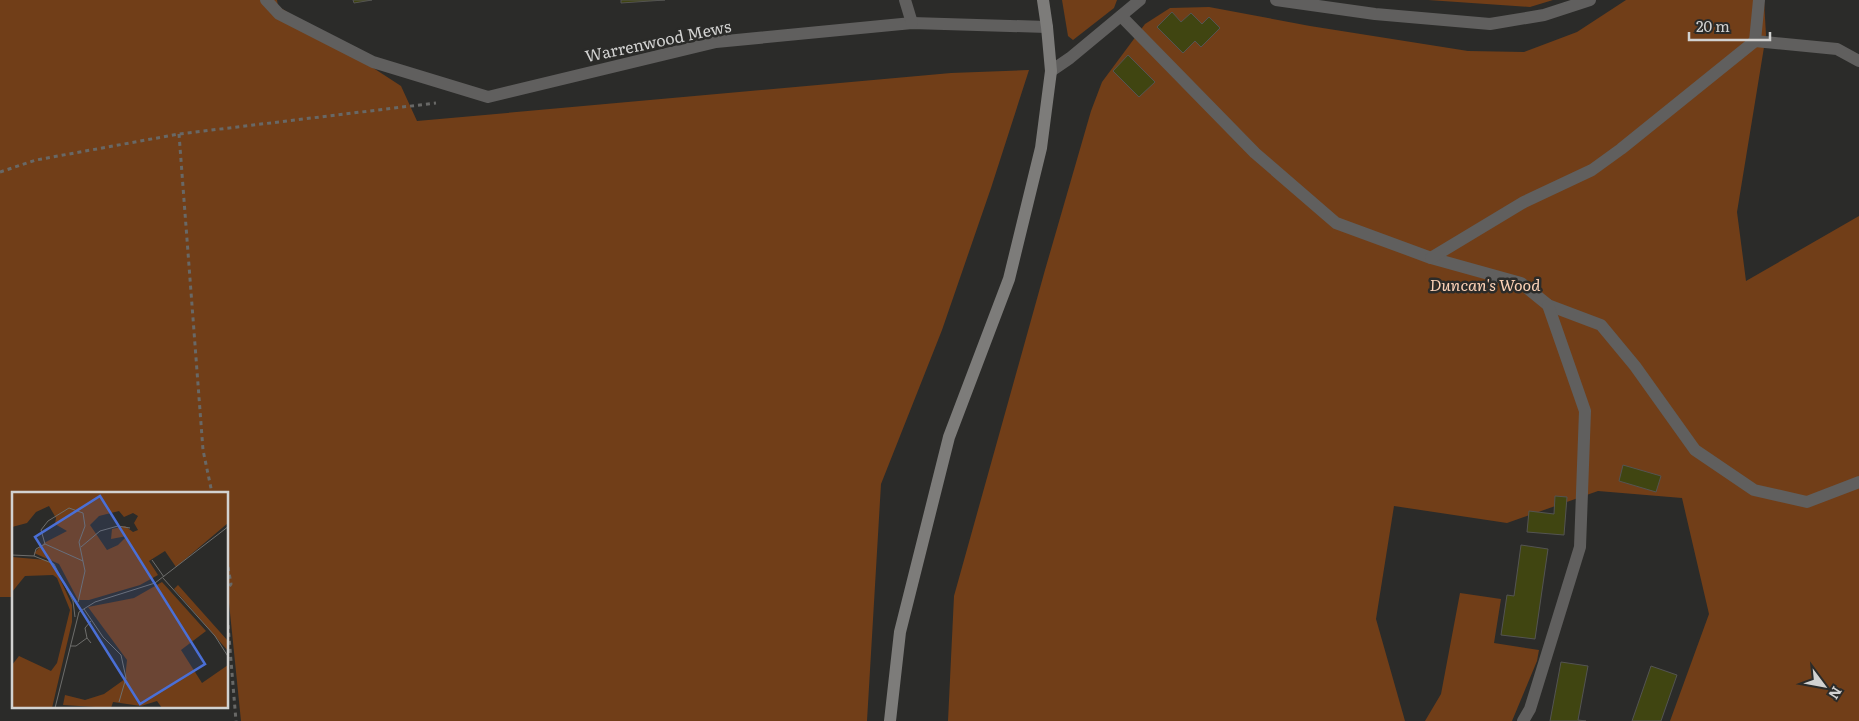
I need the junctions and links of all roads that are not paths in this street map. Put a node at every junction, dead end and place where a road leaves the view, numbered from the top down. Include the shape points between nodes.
1 (266, 0) edge
2 (905, 0) edge
3 (1043, 0) edge
4 (1140, 0) edge
5 (1276, 0) edge
6 (1590, 0) edge
7 (1759, 0) edge
8 (1121, 16) junction
9 (912, 23) junction
10 (1048, 27) junction
11 (1755, 40) junction
12 (1859, 61) edge
13 (1051, 71) junction
14 (1430, 258) junction
15 (1548, 305) junction
16 (1859, 482) edge
17 (890, 721) edge
18 (1523, 721) edge

1 - 9 street, Warrenwood Mews via 279,14 373,62 488,97 716,42
2 - 9 street
3 - 10 main road
4 - 8 street
5 - 6 street via 1375,14 1490,24 1544,15
7 - 11 street
8 - 13 street
8 - 14 street via 1255,153 1336,223
9 - 10 street, Warrenwood Mews
10 - 13 main road
11 - 12 street via 1837,49
11 - 14 street via 1592,170 1524,202
13 - 17 main road via 1041,148 1009,279 949,437 903,623
14 - 15 street via 1521,283
15 - 16 street via 1601,325 1635,366 1695,450 1754,490 1807,502
15 - 18 street via 1585,411 1580,547 1530,709

